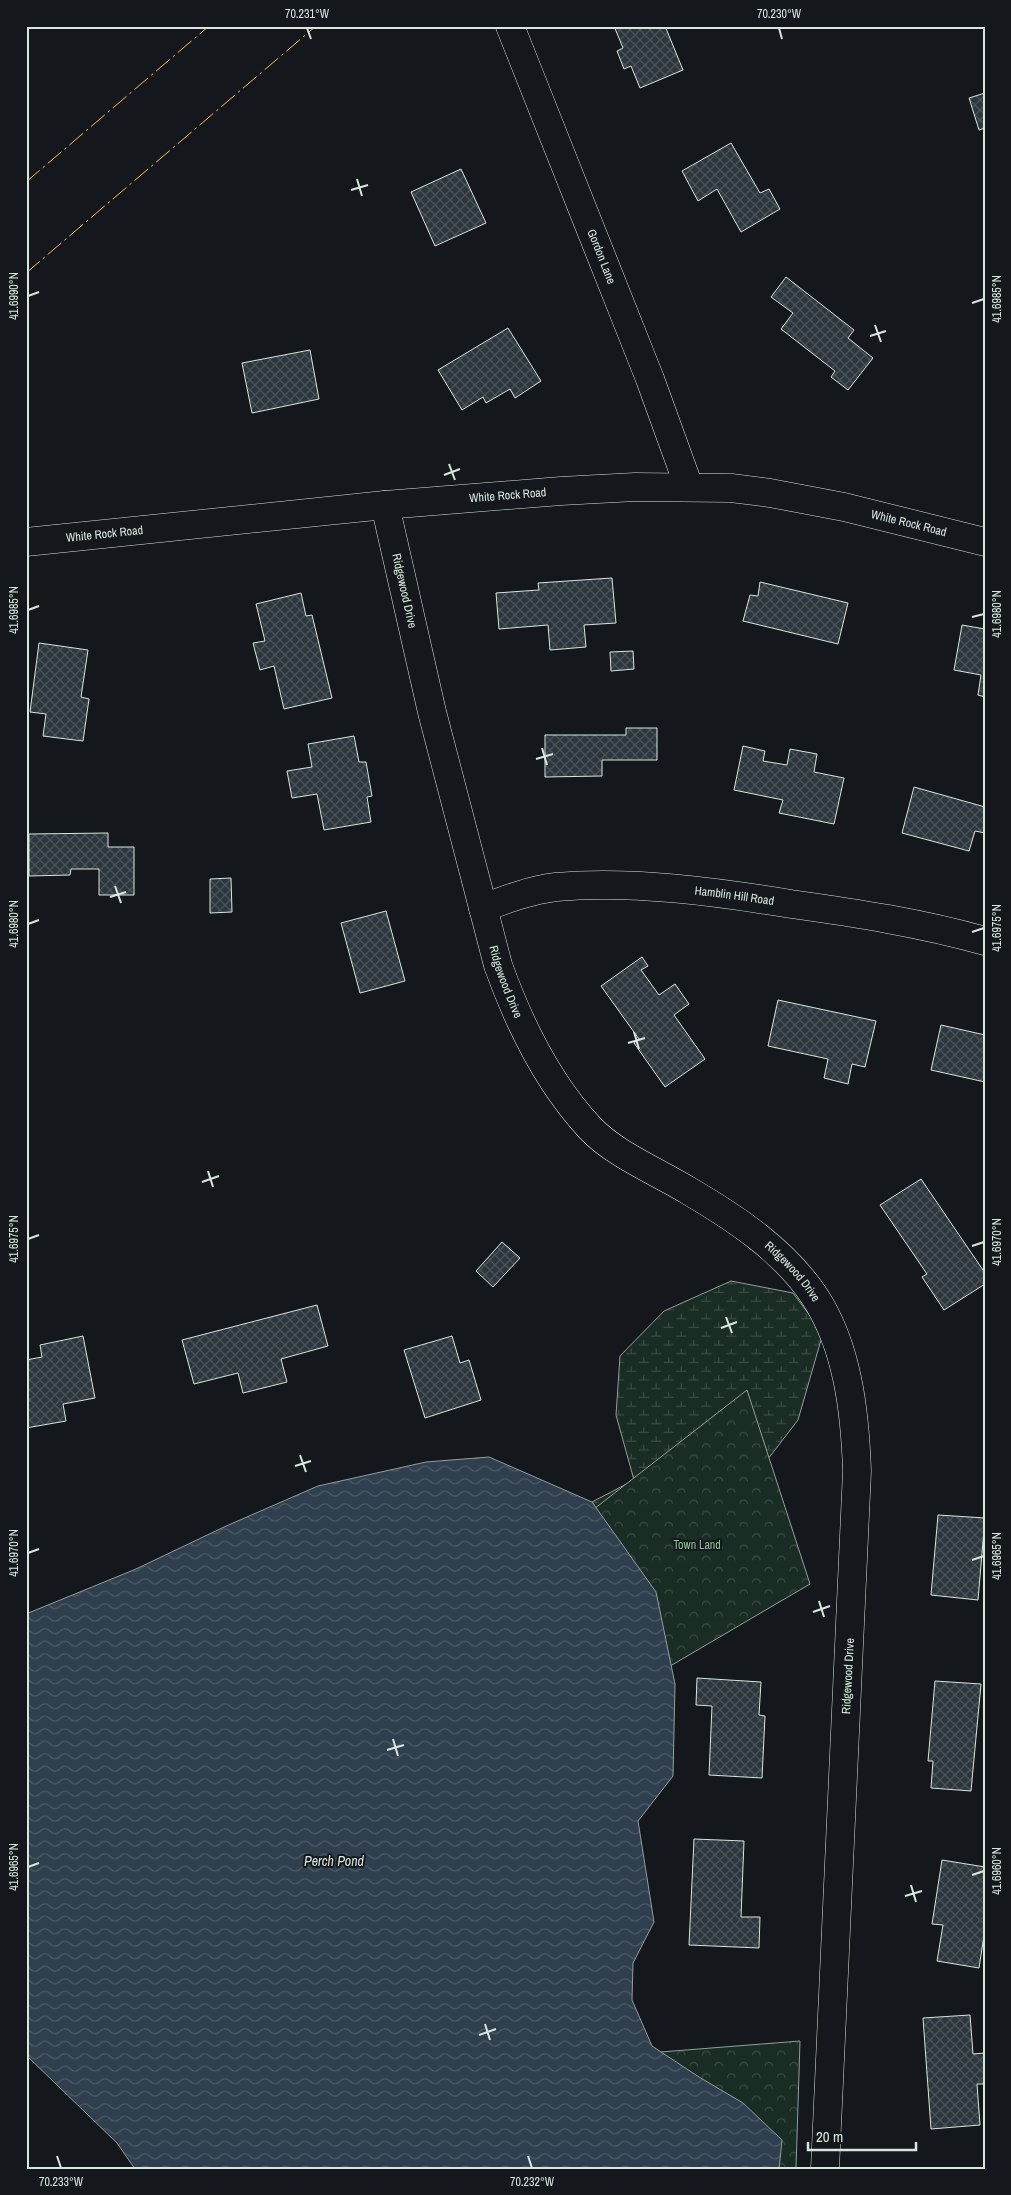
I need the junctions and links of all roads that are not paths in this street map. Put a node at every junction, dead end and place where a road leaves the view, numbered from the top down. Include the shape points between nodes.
1 (510, 26) edge
2 (689, 487) junction
3 (385, 505) junction
4 (26, 542) edge
5 (985, 542) edge
6 (483, 908) junction
7 (985, 941) edge
8 (825, 2169) edge

1 - 2 street, Gordon Lane via 650,379
2 - 3 street, White Rock Road via 561,491
2 - 5 street, White Rock Road via 731,488 809,499
3 - 4 street, White Rock Road
3 - 6 street, Ridgewood Drive via 432,712
6 - 7 street, Hamblin Hill Road via 523,894 557,887 631,886 722,893 845,912
6 - 8 street, Ridgewood Drive via 510,998 527,1037 567,1100 591,1129 617,1151 731,1217 791,1268 815,1296 829,1324 850,1391 857,1471

